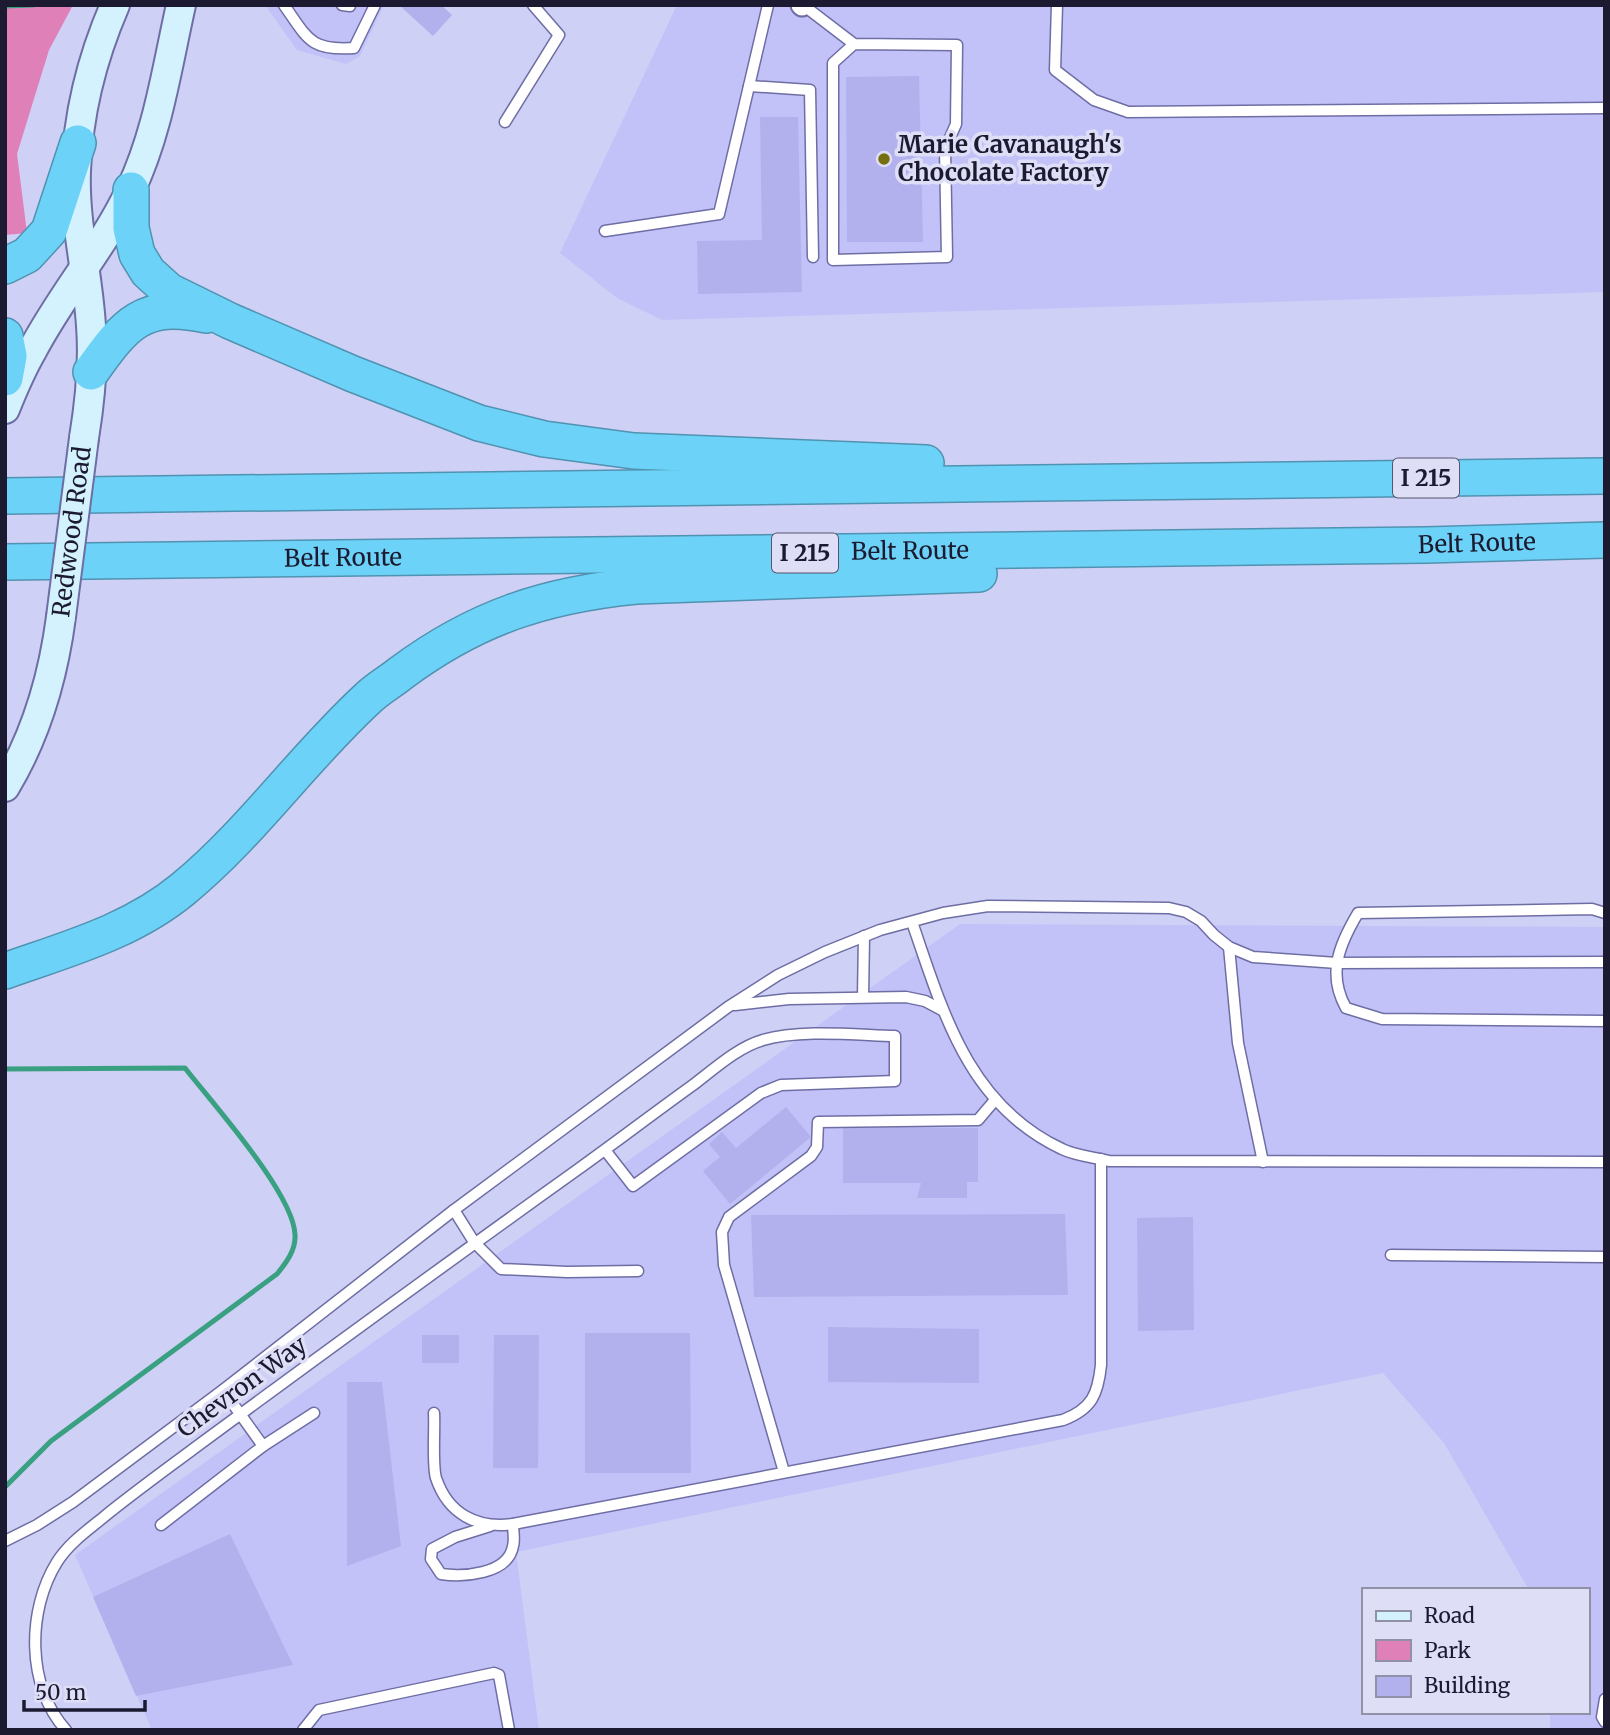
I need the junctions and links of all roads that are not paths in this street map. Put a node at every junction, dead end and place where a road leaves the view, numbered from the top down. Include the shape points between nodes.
1 (116, 5) edge
2 (181, 5) edge
3 (284, 5) edge
4 (342, 5) edge
5 (375, 5) edge
6 (533, 5) edge
7 (768, 5) edge
8 (802, 5) edge
9 (1057, 5) edge
10 (350, 6) edge
11 (854, 44) junction
12 (749, 86) junction
13 (1605, 108) edge
14 (505, 122) dead end
15 (78, 144) junction
16 (131, 190) junction
17 (605, 231) dead end
18 (813, 257) dead end
19 (5, 266) edge
20 (85, 267) junction
21 (230, 321) junction
22 (5, 336) edge
23 (92, 372) junction
24 (5, 378) edge
25 (5, 410) edge
26 (1605, 476) edge
27 (1219, 481) junction
28 (5, 496) edge
29 (1605, 540) edge
30 (1426, 545) junction
31 (5, 562) edge
32 (5, 787) edge
33 (1605, 913) edge
34 (912, 922) junction
35 (864, 936) junction
36 (1229, 947) junction
37 (43, 957) junction
38 (1605, 962) edge
39 (5, 963) edge
40 (1337, 963) junction
41 (5, 971) edge
42 (863, 997) junction
43 (728, 1007) junction
44 (942, 1010) junction
45 (1605, 1021) edge
46 (995, 1100) junction
47 (605, 1150) junction
48 (1101, 1159) junction
49 (1263, 1162) junction
50 (1605, 1162) edge
51 (454, 1210) junction
52 (474, 1242) junction
53 (1391, 1255) dead end
54 (1605, 1257) edge
55 (638, 1271) dead end
56 (223, 1390) junction
57 (314, 1413) dead end
58 (434, 1413) dead end
59 (241, 1414) junction
60 (263, 1446) junction
61 (784, 1472) junction
62 (513, 1524) junction
63 (161, 1525) dead end
64 (490, 1526) junction
65 (5, 1541) edge
66 (1605, 1699) edge
67 (1605, 1723) edge
68 (66, 1730) edge
69 (303, 1730) edge
70 (509, 1730) edge

1 - 15 main road, Redwood Road via 93,65
2 - 16 main road via 159,107
3 - 5 lane via 308,38 329,49 355,48
4 - 10 lane
6 - 14 lane via 559,34
7 - 12 lane
8 - 11 lane
9 - 13 lane via 1055,70 1094,100 1128,112
11 - 11 lane via 957,45 956,124 945,149 947,257 833,260 833,63
12 - 17 lane via 719,214
12 - 18 lane via 810,90
15 - 19 highway via 49,231 27,255
15 - 20 main road, Redwood Road via 77,207
16 - 20 main road
16 - 21 highway via 133,242 148,272 169,291
20 - 23 main road, Redwood Road
20 - 25 main road via 32,350
21 - 23 highway via 182,311 151,314 116,337
21 - 27 highway via 479,423 567,443 634,451 1141,472
22 - 24 highway via 9,356
23 - 32 main road, Redwood Road, bridge via 53,668 46,697
26 - 27 highway, I 215
27 - 28 highway, I 215
29 - 30 highway, Belt Route / I 215
30 - 31 highway, Belt Route / I 215
30 - 37 highway via 1394,559 636,586 586,591 528,605 444,644 368,698 181,891 129,925
33 - 40 lane via 1592,909 1358,913 1344,936
34 - 35 lane
34 - 36 lane via 988,906 1168,908 1201,921
34 - 44 lane
35 - 42 lane
35 - 43 lane via 778,975
36 - 40 lane via 1253,957
36 - 49 lane via 1238,1043
37 - 39 highway
37 - 41 highway
38 - 40 lane
40 - 45 lane via 1336,991 1346,1008 1382,1019
42 - 43 lane
42 - 44 lane via 905,997
43 - 51 lane
44 - 46 lane via 968,1063
46 - 48 lane via 1033,1133 1064,1150
46 - 61 lane via 978,1120 818,1122 817,1147 811,1157 729,1217 722,1232 724,1265
47 - 47 lane, Chevron Way via 730,1058 762,1040 794,1035 895,1035 895,1081 781,1085 761,1093 633,1186
47 - 52 lane, Chevron Way
48 - 49 lane
48 - 61 lane via 1101,1365 1093,1399 1080,1414
49 - 50 lane
51 - 52 lane
51 - 56 lane
52 - 55 lane via 501,1269
52 - 59 lane, Chevron Way
53 - 54 lane
56 - 59 lane
56 - 65 lane via 73,1502
57 - 60 lane
58 - 64 lane via 435,1476 459,1513
59 - 60 lane
59 - 68 lane, Chevron Way via 76,1539 59,1559 45,1585 36,1644 47,1700
60 - 63 lane
61 - 62 lane
62 - 64 lane
62 - 64 lane via 513,1548 505,1560 486,1572 441,1574 431,1559 432,1549
66 - 67 lane
69 - 70 lane via 319,1710 494,1673 499,1675

